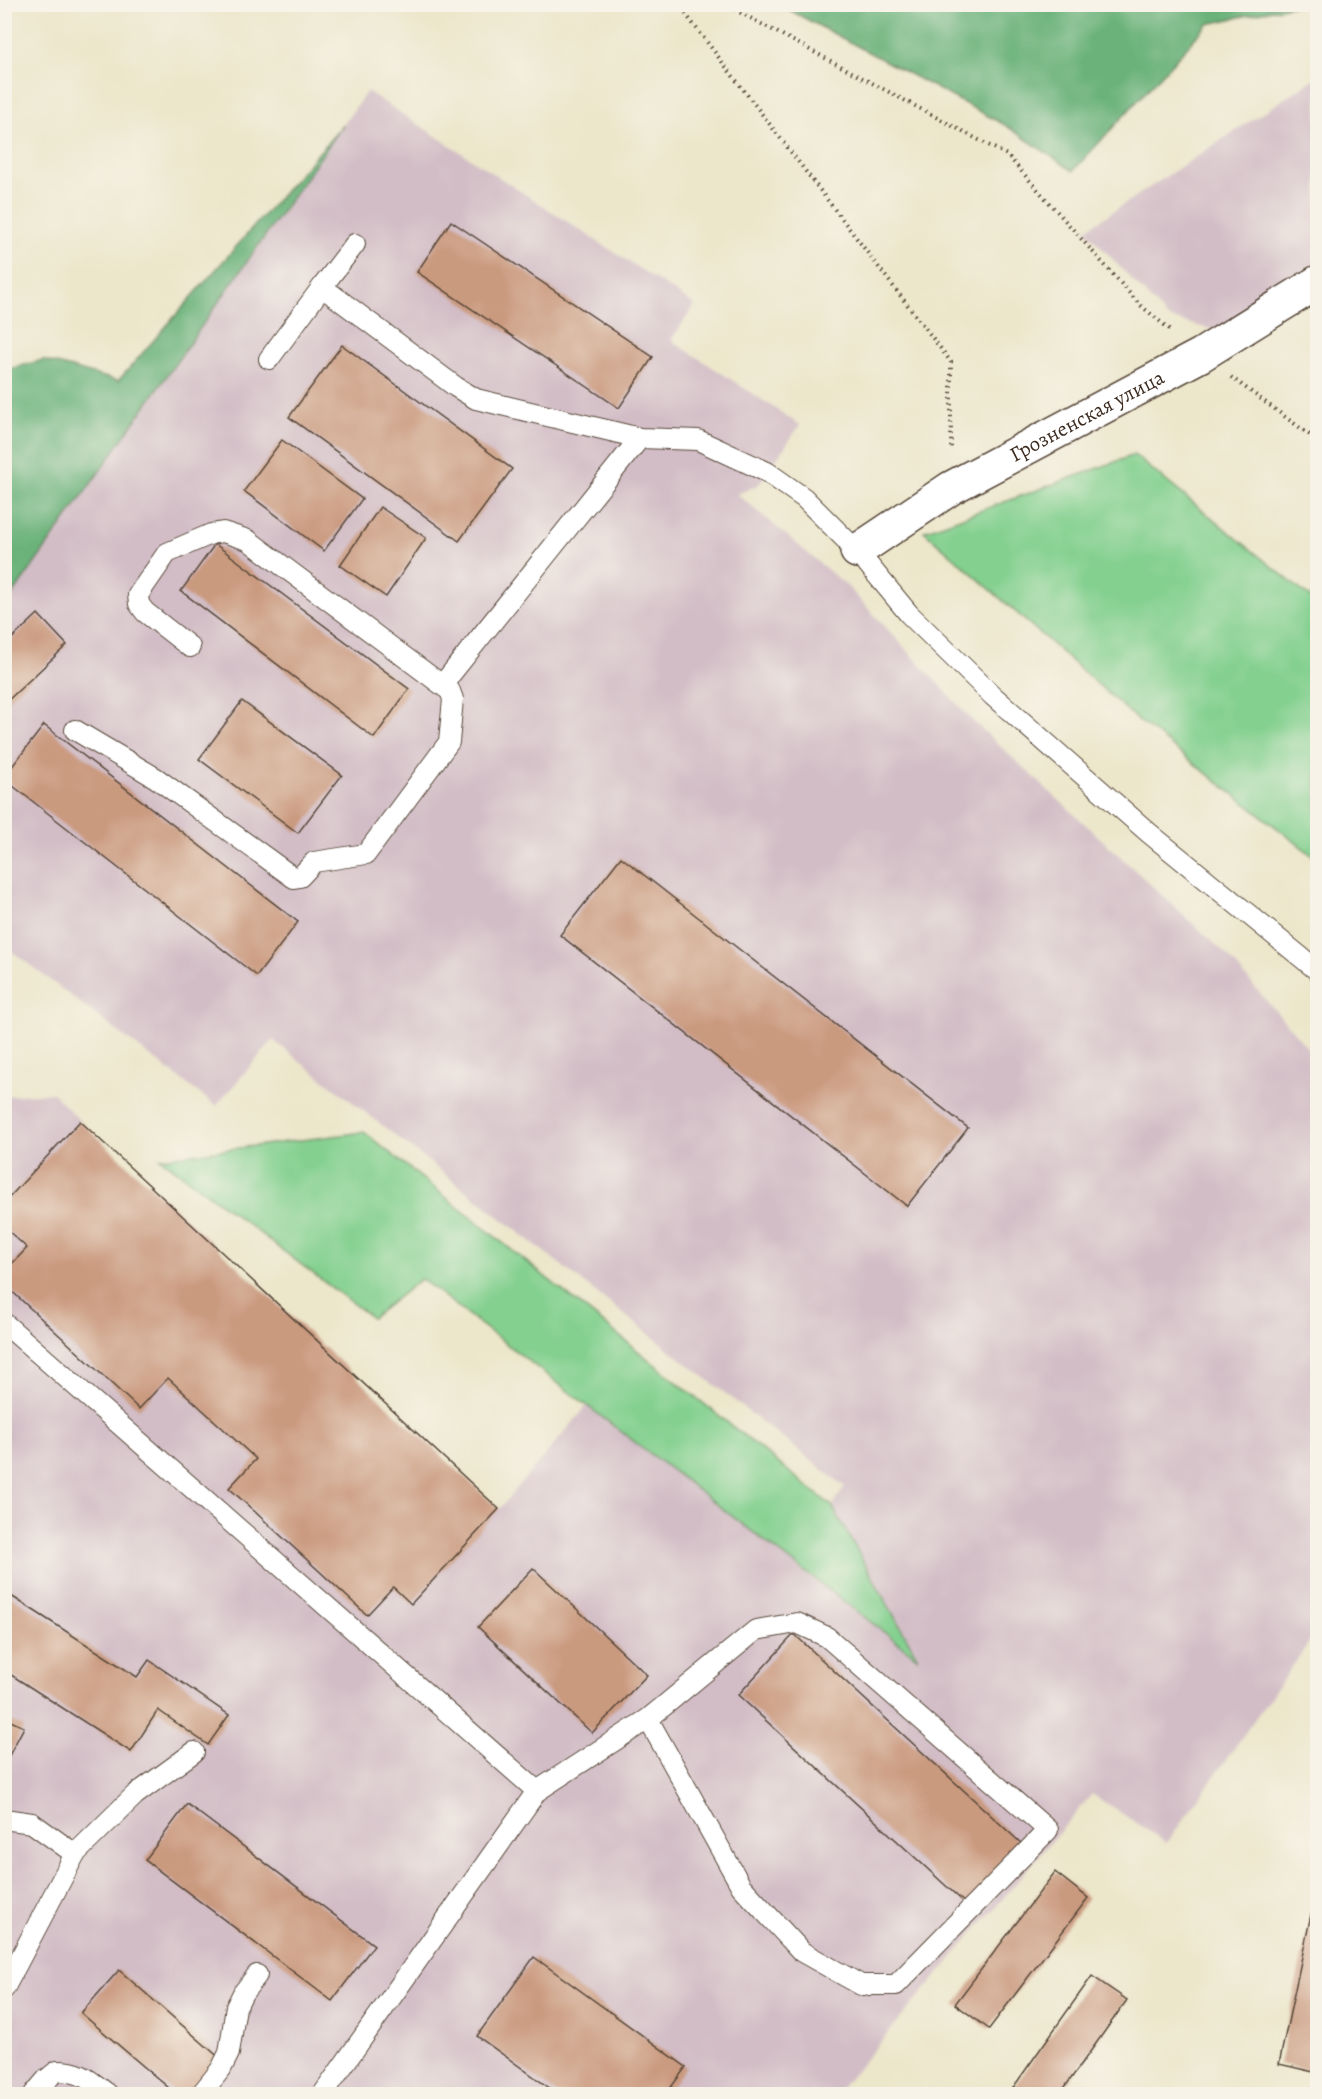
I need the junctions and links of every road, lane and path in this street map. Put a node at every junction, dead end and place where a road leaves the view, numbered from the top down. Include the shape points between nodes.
1 (678, 4) edge
2 (724, 4) edge
3 (355, 244) dead end
4 (1317, 282) edge
5 (322, 287) junction
6 (1202, 356) junction
7 (269, 359) dead end
8 (640, 438) junction
9 (1317, 441) edge
10 (951, 488) junction
11 (857, 551) junction
12 (190, 647) dead end
13 (442, 685) junction
14 (75, 730) dead end
15 (1317, 971) edge
16 (4, 1323) edge
17 (648, 1719) junction
18 (194, 1752) dead end
19 (537, 1791) junction
20 (4, 1819) edge
21 (75, 1854) junction
22 (257, 1975) dead end
23 (4, 1989) edge
24 (34, 2094) edge
25 (108, 2094) edge
26 (201, 2094) edge
27 (323, 2094) edge

1 - 10 path via 951,362
2 - 6 path via 1008,155 1140,305
3 - 5 lane
4 - 6 street, Грозненская улица
5 - 7 lane
5 - 8 lane via 476,399
6 - 9 path
6 - 10 street, Грозненская улица
8 - 11 lane via 698,440 767,472 804,498
8 - 13 lane
10 - 11 street, Грозненская улица
11 - 15 lane via 909,614 993,696 1149,833
12 - 13 lane via 145,612 138,595 167,553 223,532 248,540
13 - 14 lane via 453,699 449,742 366,854 314,862 294,878 156,778
16 - 19 lane
17 - 17 lane via 756,1630 797,1623 827,1637 1048,1830 896,1985 861,1985 802,1952 741,1886
17 - 19 lane
18 - 21 lane via 135,1795
19 - 27 lane
20 - 21 lane via 32,1823
21 - 23 lane
22 - 26 lane via 236,2007 229,2053
24 - 25 lane via 57,2071 73,2071

